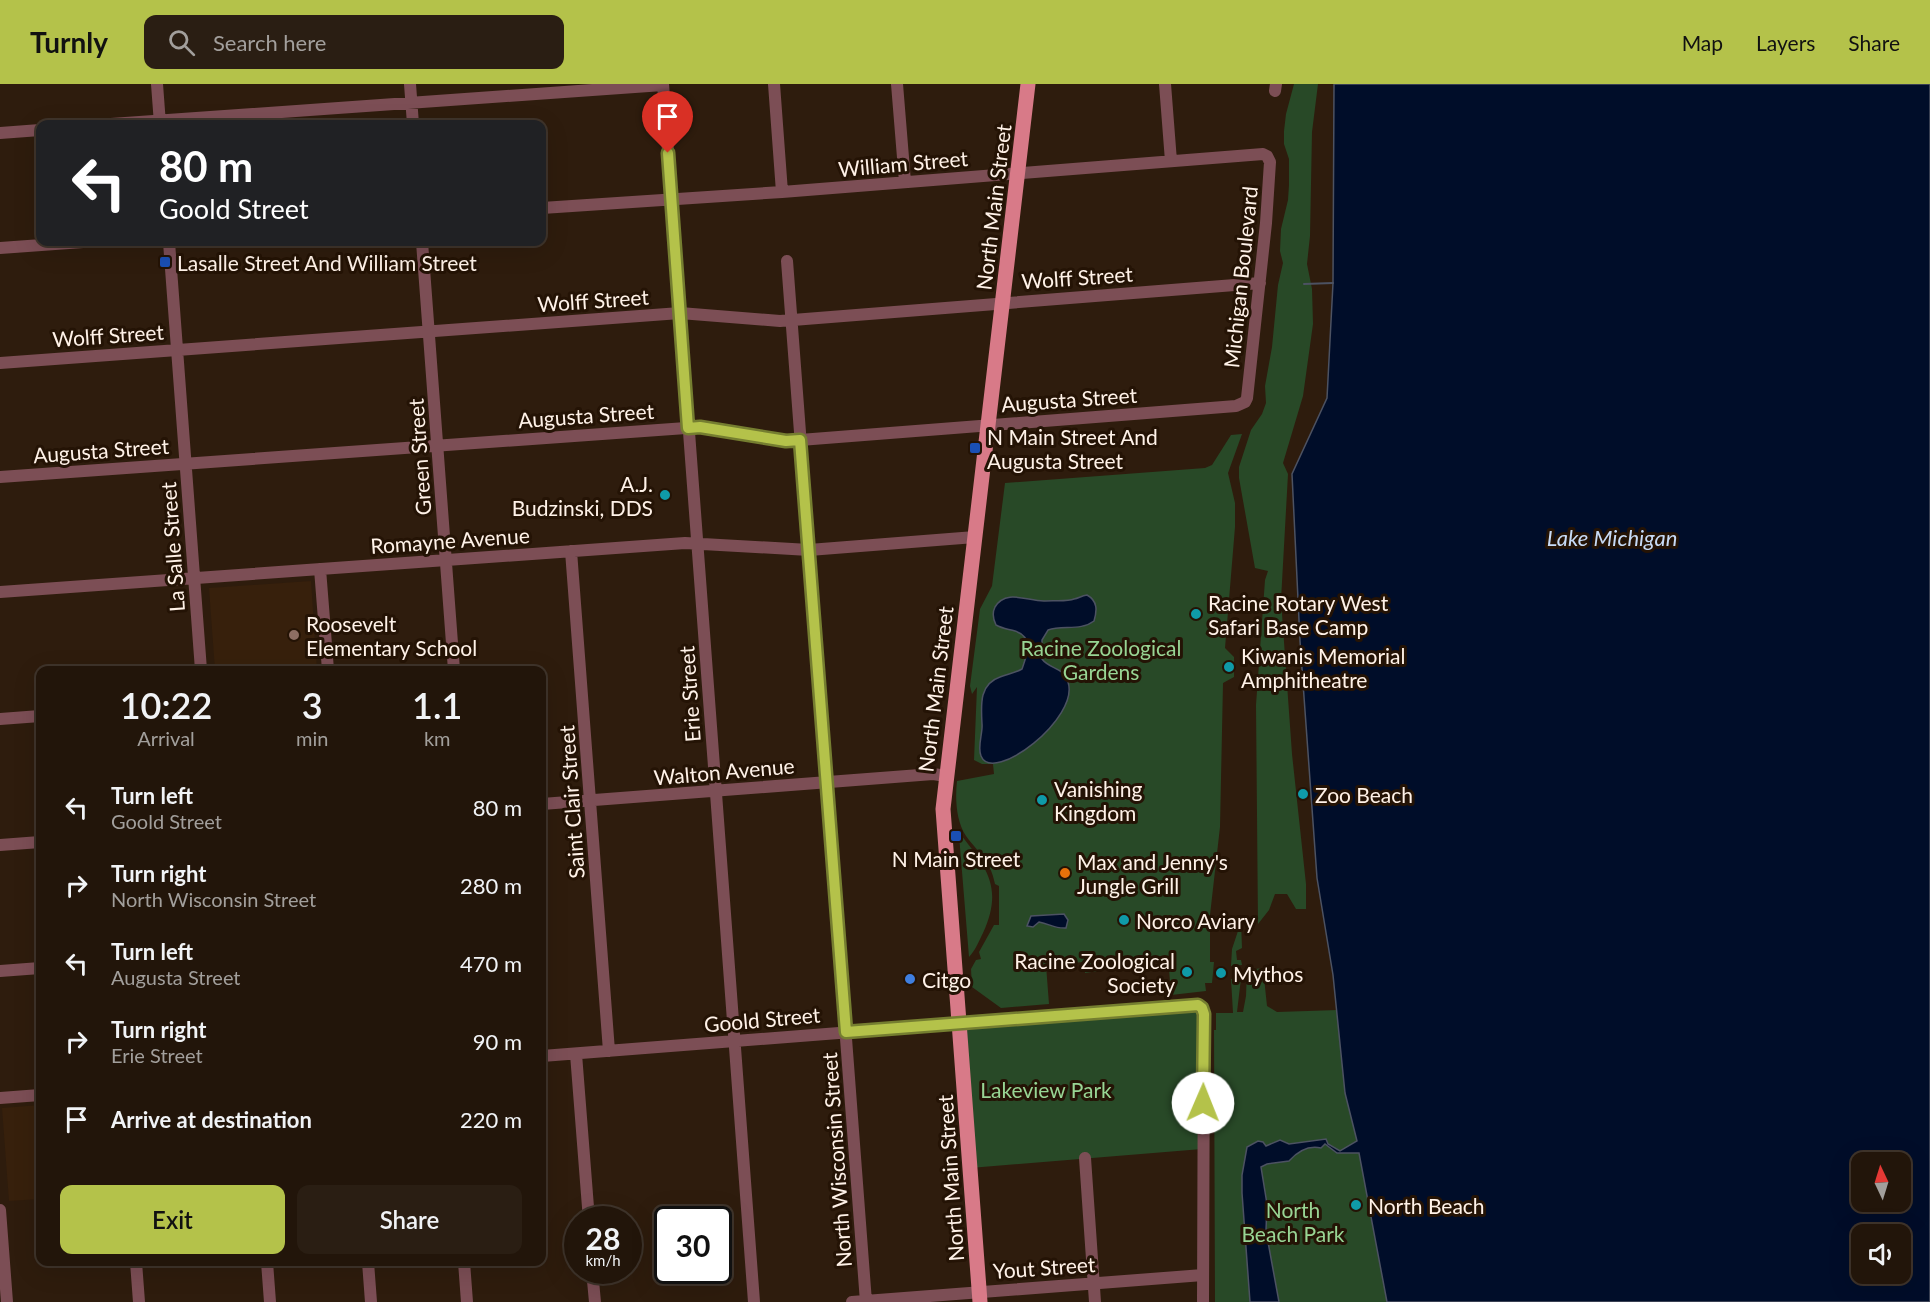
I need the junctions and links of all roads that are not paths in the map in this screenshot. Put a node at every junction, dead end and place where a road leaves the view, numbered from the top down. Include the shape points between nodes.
1 (157, 84) edge
2 (410, 84) edge
3 (663, 84) edge
4 (774, 84) edge
5 (897, 84) edge
6 (1029, 84) edge
7 (1165, 84) edge
8 (411, 103) junction
9 (160, 120) edge
10 (198, 120) edge
11 (413, 120) edge
12 (36, 130) edge
13 (0, 133) edge
14 (1267, 156) joint
15 (1171, 161) junction
16 (1019, 173) junction
17 (905, 183) junction
18 (782, 192) junction
19 (671, 199) junction
20 (546, 208) edge
21 (36, 245) edge
22 (169, 246) edge
23 (422, 246) edge
24 (0, 248) edge
25 (787, 261) dead end
26 (1260, 283) junction
27 (1003, 302) junction
28 (680, 313) junction
29 (791, 320) junction
30 (429, 332) junction
31 (177, 349) junction
32 (0, 363) edge
33 (1245, 402) joint
34 (989, 425) junction
35 (688, 428) junction
36 (800, 440) junction
37 (437, 446) junction
38 (186, 464) junction
39 (0, 477) edge
40 (975, 537) junction
41 (697, 542) junction
42 (809, 550) junction
43 (571, 551) junction
44 (446, 560) junction
45 (320, 569) junction
46 (194, 578) junction
47 (0, 592) edge
48 (201, 666) edge
49 (328, 666) edge
50 (454, 666) edge
51 (36, 716) edge
52 (0, 719) edge
53 (946, 776) junction
54 (827, 782) junction
55 (716, 792) junction
56 (590, 801) junction
57 (546, 804) edge
58 (36, 842) edge
59 (0, 845) edge
60 (36, 968) edge
61 (0, 971) edge
62 (958, 1023) junction
63 (846, 1032) junction
64 (734, 1041) junction
65 (609, 1051) junction
66 (576, 1054) junction
67 (546, 1056) edge
68 (36, 1095) edge
69 (0, 1098) edge
70 (1085, 1158) dead end
71 (588, 1206) edge
72 (0, 1210) edge
73 (136, 1266) edge
74 (267, 1266) edge
75 (368, 1266) edge
76 (464, 1266) edge
77 (1203, 1275) junction
78 (1094, 1283) junction
79 (593, 1284) edge
80 (980, 1297) edge
81 (866, 1301) edge
82 (7, 1302) edge
83 (139, 1302) edge
84 (270, 1302) edge
85 (371, 1302) edge
86 (467, 1302) edge
87 (595, 1302) edge
88 (754, 1302) edge
89 (852, 1302) edge
90 (1095, 1302) edge
91 (1203, 1302) edge

1 - 9 street
2 - 8 street
3 - 8 street
3 - 19 street, Erie Street
4 - 18 street
5 - 17 street
6 - 16 main road, North Main Street
7 - 15 street
8 - 10 street
8 - 11 street
12 - 13 street
14 - 15 street, William Street
14 - 26 street, Michigan Boulevard via 1270,162
15 - 16 street, William Street
16 - 17 street, William Street
16 - 27 main road, North Main Street
17 - 18 street, William Street
18 - 19 street, William Street
19 - 20 street, William Street
19 - 28 street, Erie Street
21 - 24 street
22 - 31 street, La Salle Street
23 - 30 street, Green Street
25 - 29 street, North Wisconsin Street
26 - 27 street, Wolff Street
26 - 33 street, Michigan Boulevard
27 - 29 street, Wolff Street
27 - 34 main road, North Main Street
28 - 29 street, Wolff Street
28 - 30 street, Wolff Street
28 - 35 street, Erie Street
29 - 36 street, North Wisconsin Street
30 - 31 street, Wolff Street
30 - 37 street, Green Street
31 - 32 street, Wolff Street
31 - 38 street, La Salle Street
33 - 34 street, Augusta Street
34 - 36 street, Augusta Street
34 - 40 main road, North Main Street
35 - 36 street, Augusta Street
35 - 37 street, Augusta Street
35 - 41 street, Erie Street
36 - 42 street, North Wisconsin Street
37 - 38 street, Augusta Street
37 - 44 street, Green Street
38 - 39 street, Augusta Street
38 - 46 street, La Salle Street
40 - 42 street, Romayne Avenue
40 - 53 main road, North Main Street
41 - 42 street, Romayne Avenue
41 - 43 street, Romayne Avenue
41 - 55 street, Erie Street
42 - 54 street, North Wisconsin Street
43 - 44 street, Romayne Avenue
43 - 56 street, Saint Clair Street
44 - 45 street, Romayne Avenue
44 - 50 street, Green Street
45 - 46 street, Romayne Avenue
45 - 49 street
46 - 47 street, Romayne Avenue
46 - 48 street, La Salle Street
51 - 52 street
53 - 54 street, Walton Avenue
53 - 62 main road, North Main Street via 943,826
54 - 55 street, Walton Avenue
54 - 63 street, North Wisconsin Street
55 - 56 street, Walton Avenue
55 - 64 street, Erie Street
56 - 57 street, Walton Avenue
56 - 65 street, Saint Clair Street
58 - 59 street
60 - 61 street
62 - 63 street, Goold Street
62 - 77 street, Goold Street via 1200,1006 1204,1014
62 - 80 main road, North Main Street
63 - 64 street, Goold Street
63 - 81 street, North Wisconsin Street
64 - 65 street, Goold Street
64 - 88 street, Erie Street
65 - 66 street, Goold Street
66 - 67 street, Goold Street
66 - 71 street
68 - 69 street
70 - 78 street
72 - 82 street
73 - 83 street
74 - 84 street
75 - 85 street
76 - 86 street
77 - 78 street, Yout Street
77 - 91 street
78 - 80 street, Yout Street
78 - 90 street
79 - 87 street
80 - 81 street, Yout Street
81 - 89 street, Yout Street

